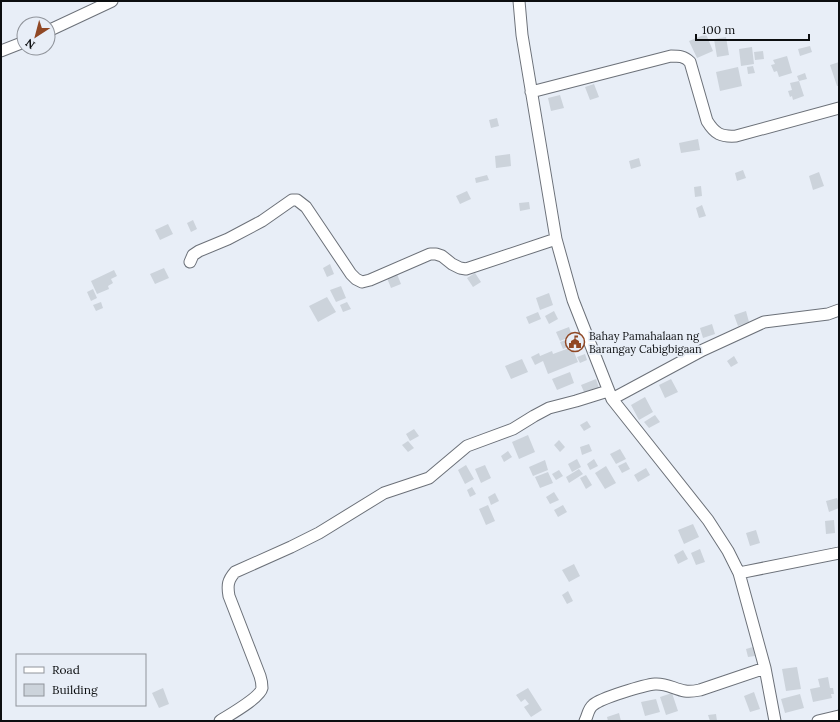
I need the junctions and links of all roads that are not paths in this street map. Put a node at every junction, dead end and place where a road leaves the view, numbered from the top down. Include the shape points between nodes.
1 (112, 1) edge
2 (519, 1) edge
3 (56, 27) edge
4 (16, 45) edge
5 (1, 51) edge
6 (531, 92) junction
7 (839, 108) edge
8 (556, 239) junction
9 (190, 262) dead end
10 (839, 310) edge
11 (610, 395) junction
12 (839, 553) edge
13 (739, 573) junction
14 (764, 668) junction
15 (839, 716) edge
16 (220, 721) edge
17 (585, 721) edge
18 (775, 721) edge
19 (818, 721) edge

1 - 3 street
2 - 6 street
4 - 5 street
6 - 7 street via 671,56 682,56 690,62 707,121 712,130 722,135 736,136
6 - 8 street
8 - 9 street via 466,269 452,264 442,256 430,254 362,282 351,274 306,207 297,200 292,200 228,239 198,251
8 - 11 street via 573,300
10 - 11 street via 828,314 764,322
11 - 13 street via 708,520
11 - 16 street via 549,408 513,429 467,446 429,478 384,493 319,533 235,572 228,583 229,596 260,676 262,688 254,699
12 - 13 street
13 - 14 street
14 - 17 street via 700,690 684,691 669,685 655,684 627,691 597,702 590,708
14 - 18 street
15 - 19 street

